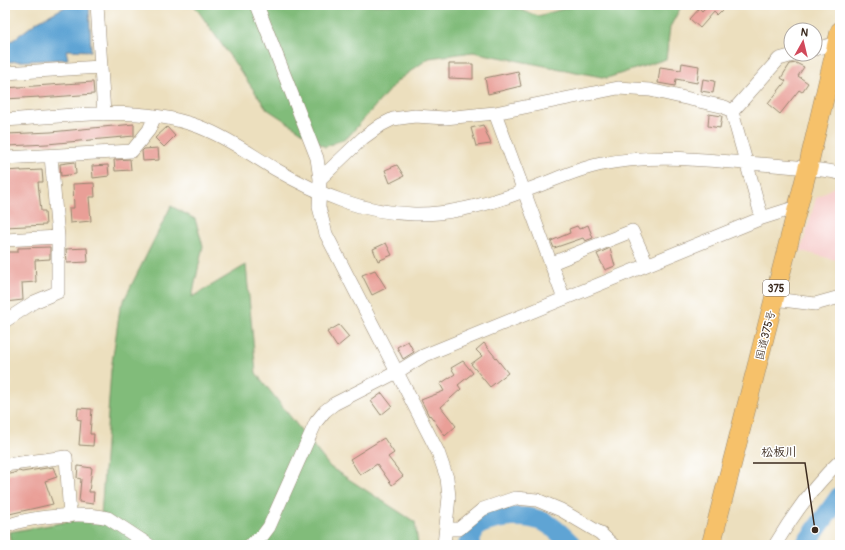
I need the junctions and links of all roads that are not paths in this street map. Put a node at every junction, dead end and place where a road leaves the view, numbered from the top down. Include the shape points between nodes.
1 (97, 5) edge
2 (257, 5) edge
3 (839, 37) edge
4 (823, 45) edge
5 (783, 58) edge
6 (100, 67) junction
7 (5, 73) edge
8 (732, 112) junction
9 (496, 113) junction
10 (104, 114) junction
11 (155, 116) junction
12 (5, 120) edge
13 (51, 156) junction
14 (5, 158) edge
15 (748, 163) junction
16 (808, 167) junction
17 (840, 173) edge
18 (320, 178) junction
19 (525, 191) junction
20 (318, 192) junction
21 (797, 207) junction
22 (762, 218) junction
23 (58, 237) junction
24 (5, 240) edge
25 (552, 264) junction
26 (647, 264) junction
27 (840, 297) edge
28 (564, 299) junction
29 (774, 299) junction
30 (5, 322) edge
31 (397, 372) junction
32 (840, 461) edge
33 (5, 465) edge
34 (70, 516) junction
35 (5, 527) edge
36 (447, 529) junction
37 (149, 545) edge
38 (250, 545) edge
39 (444, 545) edge
40 (613, 545) edge
41 (711, 545) edge
42 (775, 545) edge

1 - 6 street
2 - 18 street via 317,158
3 - 4 street
3 - 16 highway, 国道375号 / 375
5 - 8 street via 779,59
6 - 7 street
6 - 10 street
8 - 9 street via 725,107 650,90 618,88
8 - 15 street
9 - 18 street via 445,118 415,116 393,119 363,138
9 - 19 street
10 - 11 street
10 - 12 street
11 - 13 street via 149,130 132,151
11 - 20 street via 206,130
13 - 14 street
13 - 23 street
15 - 16 street
15 - 19 street via 687,158 643,158 602,164
15 - 22 street
16 - 17 street
16 - 21 highway, 国道375号 / 375
18 - 20 street
19 - 20 street via 451,212 414,214 353,205
19 - 25 street
20 - 31 street via 326,234
21 - 22 street
21 - 29 highway, 国道375号 / 375
22 - 26 street
23 - 24 street
23 - 30 street via 58,292 34,302
25 - 26 street via 632,230
25 - 28 street
26 - 28 street
27 - 29 street via 815,304
28 - 31 street via 423,356
29 - 41 highway, 国道375号 / 375
31 - 36 street via 438,452 447,478
31 - 38 street via 330,408 316,422 269,527
32 - 42 street via 824,476
33 - 34 street via 66,457
34 - 35 street via 18,521
34 - 37 street via 108,518
36 - 39 street
36 - 40 street via 459,529 483,509 515,498 538,500 600,533

